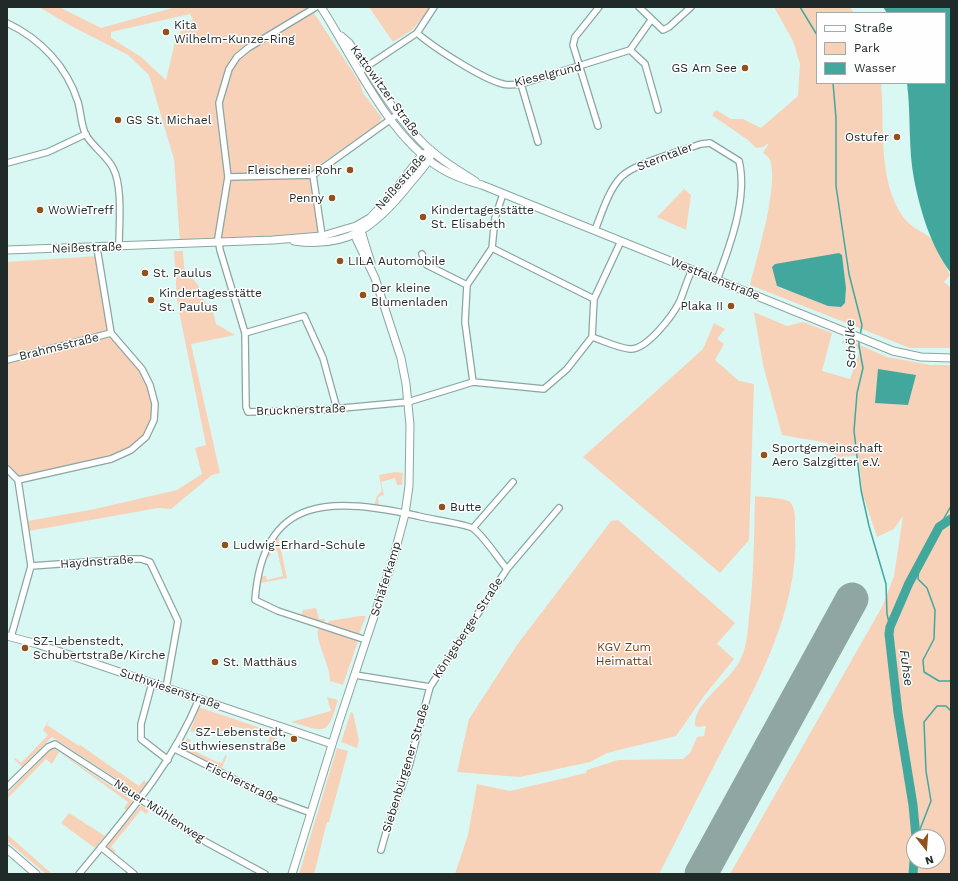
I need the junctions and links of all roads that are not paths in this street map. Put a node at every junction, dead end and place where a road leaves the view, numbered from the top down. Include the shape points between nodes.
1 (316, 7) edge
2 (321, 7) edge
3 (434, 7) edge
4 (599, 7) edge
5 (639, 7) edge
6 (691, 7) edge
7 (651, 20) junction
8 (7, 24) edge
9 (338, 33) junction
10 (417, 33) junction
11 (630, 50) junction
12 (366, 67) junction
13 (579, 67) junction
14 (360, 71) junction
15 (521, 84) junction
16 (658, 110) dead end
17 (398, 114) junction
18 (391, 120) junction
19 (598, 126) dead end
20 (86, 134) junction
21 (538, 142) dead end
22 (431, 150) junction
23 (422, 155) junction
24 (428, 160) junction
25 (7, 163) edge
26 (313, 175) junction
27 (228, 177) junction
28 (482, 185) junction
29 (503, 194) junction
30 (357, 230) junction
31 (595, 230) junction
32 (322, 235) junction
33 (288, 240) junction
34 (621, 241) junction
35 (219, 242) junction
36 (119, 247) junction
37 (97, 248) junction
38 (492, 248) junction
39 (7, 250) edge
40 (422, 254) dead end
41 (692, 270) junction
42 (717, 280) junction
43 (467, 285) junction
44 (594, 300) junction
45 (111, 333) junction
46 (245, 333) junction
47 (592, 337) junction
48 (951, 358) edge
49 (7, 360) edge
50 (473, 382) junction
51 (408, 402) junction
52 (337, 409) junction
53 (7, 469) edge
54 (18, 480) junction
55 (513, 482) dead end
56 (559, 508) dead end
57 (406, 514) junction
58 (473, 528) junction
59 (31, 566) junction
60 (507, 569) junction
61 (9, 636) edge
62 (366, 640) junction
63 (355, 674) junction
64 (152, 683) junction
65 (430, 687) junction
66 (166, 688) junction
67 (199, 699) junction
68 (332, 744) junction
69 (175, 750) junction
70 (168, 760) junction
71 (7, 787) edge
72 (140, 799) junction
73 (310, 813) junction
74 (101, 847) junction
75 (7, 850) edge
76 (381, 850) dead end
77 (36, 874) edge
78 (79, 874) edge
79 (134, 874) edge
80 (265, 874) edge
81 (292, 874) edge

1 - 27 street via 248,48 237,57 229,69 219,103
2 - 9 street, Kattowitzer Straße
3 - 10 street
4 - 13 street via 575,37 573,45
5 - 7 street
6 - 7 street via 669,28 663,30
7 - 11 street
8 - 20 street via 18,28 48,51 65,71 78,101
9 - 12 street, Kattowitzer Straße via 349,43
9 - 14 street, Kattowitzer Straße
10 - 12 street
10 - 15 street, Kieselgrund via 427,42 484,77 504,85
11 - 13 street, Kieselgrund
11 - 16 street via 645,64
12 - 14 street
12 - 17 street, Kattowitzer Straße
13 - 15 street, Kieselgrund
13 - 19 street
14 - 18 street, Kattowitzer Straße
15 - 21 street
17 - 18 street
17 - 22 street, Kattowitzer Straße
18 - 23 street, Kattowitzer Straße
18 - 26 street
20 - 25 street via 48,152
20 - 36 street via 113,168 118,187
22 - 23 street, Neißestraße
22 - 24 street, Neißestraße
22 - 28 street, Westfalenstraße
23 - 24 street, Westfalenstraße
23 - 30 street, Neißestraße via 388,200
24 - 28 street, Westfalenstraße via 464,180
24 - 30 street, Neißestraße via 386,212 373,224
26 - 27 street
26 - 32 street
27 - 35 street
28 - 29 street, Westfalenstraße
29 - 31 street, Westfalenstraße
29 - 38 street via 495,218
30 - 32 street, Neißestraße
30 - 33 street, Neißestraße via 322,243
30 - 51 street, Schäferkamp via 401,358
31 - 34 street, Westfalenstraße
31 - 42 street, Sterntaler via 612,190 621,177 630,170 701,144 710,144 739,161 742,173 737,216
32 - 33 street, Neißestraße
33 - 35 street, Neißestraße
34 - 41 street, Westfalenstraße
34 - 44 street
35 - 36 street, Neißestraße
35 - 46 street, Brucknerstraße
36 - 37 street, Neißestraße
37 - 39 street, Neißestraße
37 - 45 street
38 - 43 street
38 - 44 street
40 - 43 street via 427,264
41 - 42 street, Westfalenstraße
41 - 47 street via 670,318 638,348 631,349
42 - 48 street, Westfalenstraße via 906,355
43 - 50 street via 465,322
44 - 47 street
45 - 49 street, Brahmsstraße
45 - 54 street via 142,369 150,385 155,404 154,420 148,434 131,450 111,459
46 - 52 street via 304,316 323,358
46 - 52 street, Brucknerstraße via 248,412
47 - 50 street via 564,372 544,389
50 - 51 street, Brucknerstraße
51 - 52 street, Brucknerstraße
51 - 57 street, Schäferkamp via 410,446
53 - 54 street
54 - 59 street
55 - 58 street
56 - 60 street
57 - 58 street
57 - 62 street, Schäferkamp
57 - 62 street via 351,506 322,506 298,514 282,526 264,554 256,589 257,602
58 - 60 street, Königsberger Straße
59 - 61 street
59 - 66 street, Haydnstraße via 130,559 150,562 178,621
60 - 65 street, Königsberger Straße
61 - 64 street, Suthwiesenstraße
62 - 63 street, Schäferkamp
63 - 65 street, Königsberger Straße
63 - 68 street, Schäferkamp
64 - 66 street, Suthwiesenstraße
64 - 70 street via 141,724 141,739
65 - 76 street, Siebenbürgener Straße via 409,766
66 - 67 street, Suthwiesenstraße
67 - 68 street, Suthwiesenstraße
67 - 69 street
68 - 73 street, Schäferkamp
69 - 70 street
69 - 73 street, Fischerstraße via 273,799
70 - 72 street
71 - 72 street, Neuer Mühlenweg via 48,747 55,744
72 - 74 street
72 - 80 street, Neuer Mühlenweg via 206,842
73 - 81 street, Schäferkamp
74 - 78 street
74 - 79 street
75 - 77 street

